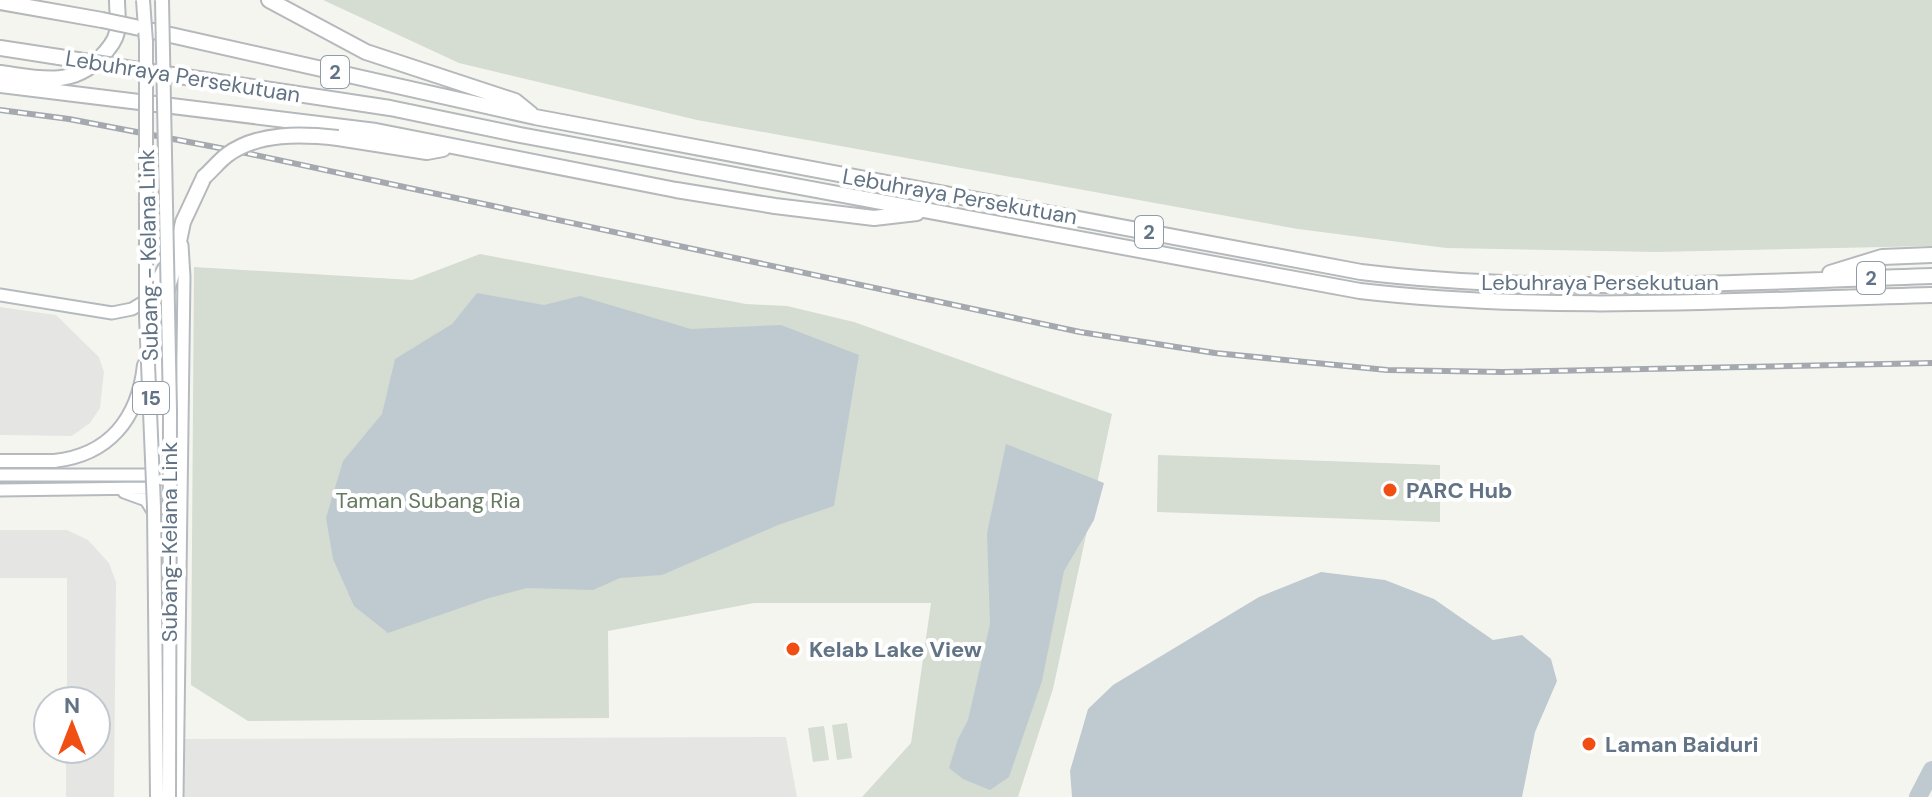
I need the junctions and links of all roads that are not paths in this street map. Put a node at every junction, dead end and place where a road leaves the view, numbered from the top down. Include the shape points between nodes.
1 (117, 0) edge
2 (143, 0) edge
3 (162, 0) edge
4 (269, 0) edge
5 (0, 2) edge
6 (0, 48) edge
7 (0, 73) edge
8 (0, 85) edge
9 (535, 117) junction
10 (455, 147) junction
11 (933, 212) junction
12 (181, 232) junction
13 (1932, 255) edge
14 (1932, 276) edge
15 (1810, 280) junction
16 (0, 295) edge
17 (1932, 295) edge
18 (146, 316) junction
19 (32, 450) dead end
20 (0, 461) edge
21 (0, 475) edge
22 (32, 475) junction
23 (152, 475) junction
24 (112, 489) junction
25 (0, 490) edge
26 (180, 508) junction
27 (158, 520) junction
28 (155, 797) edge
29 (169, 797) edge
30 (177, 797) edge

1 - 7 highway via 117,32 88,69 52,80
2 - 18 main road, Subang - Kelana Link / 15, bridge
3 - 29 main road, Subang-Kelana Link / 15, bridge via 170,410
4 - 9 highway via 366,52 515,101
5 - 9 highway, Lebuhraya Persekutuan / 2, bridge
6 - 11 highway, Lebuhraya Persekutuan / 2, bridge via 390,108
8 - 10 highway, bridge via 376,131
9 - 15 highway, Lebuhraya Persekutuan / 2 via 1361,272 1475,283
10 - 11 highway via 775,206 874,218
10 - 12 highway, bridge via 427,152 295,135 257,141 227,155 204,177
11 - 17 highway, Lebuhraya Persekutuan / 2 via 1234,269 1436,300 1626,303
12 - 16 main road via 147,300 132,309 112,313
12 - 23 highway via 158,321
12 - 26 main road
13 - 15 highway via 1882,257
14 - 15 highway, Lebuhraya Persekutuan / 2
18 - 20 main road, bridge via 139,393 112,438 72,459
18 - 28 main road, Subang - Kelana Link / 15, bridge via 154,491
19 - 22 main road
21 - 22 main road
22 - 23 main road
23 - 24 main road via 151,487
23 - 26 main road via 171,487
23 - 27 main road
24 - 25 main road
24 - 27 main road via 141,497
26 - 30 main road
27 - 28 main road

